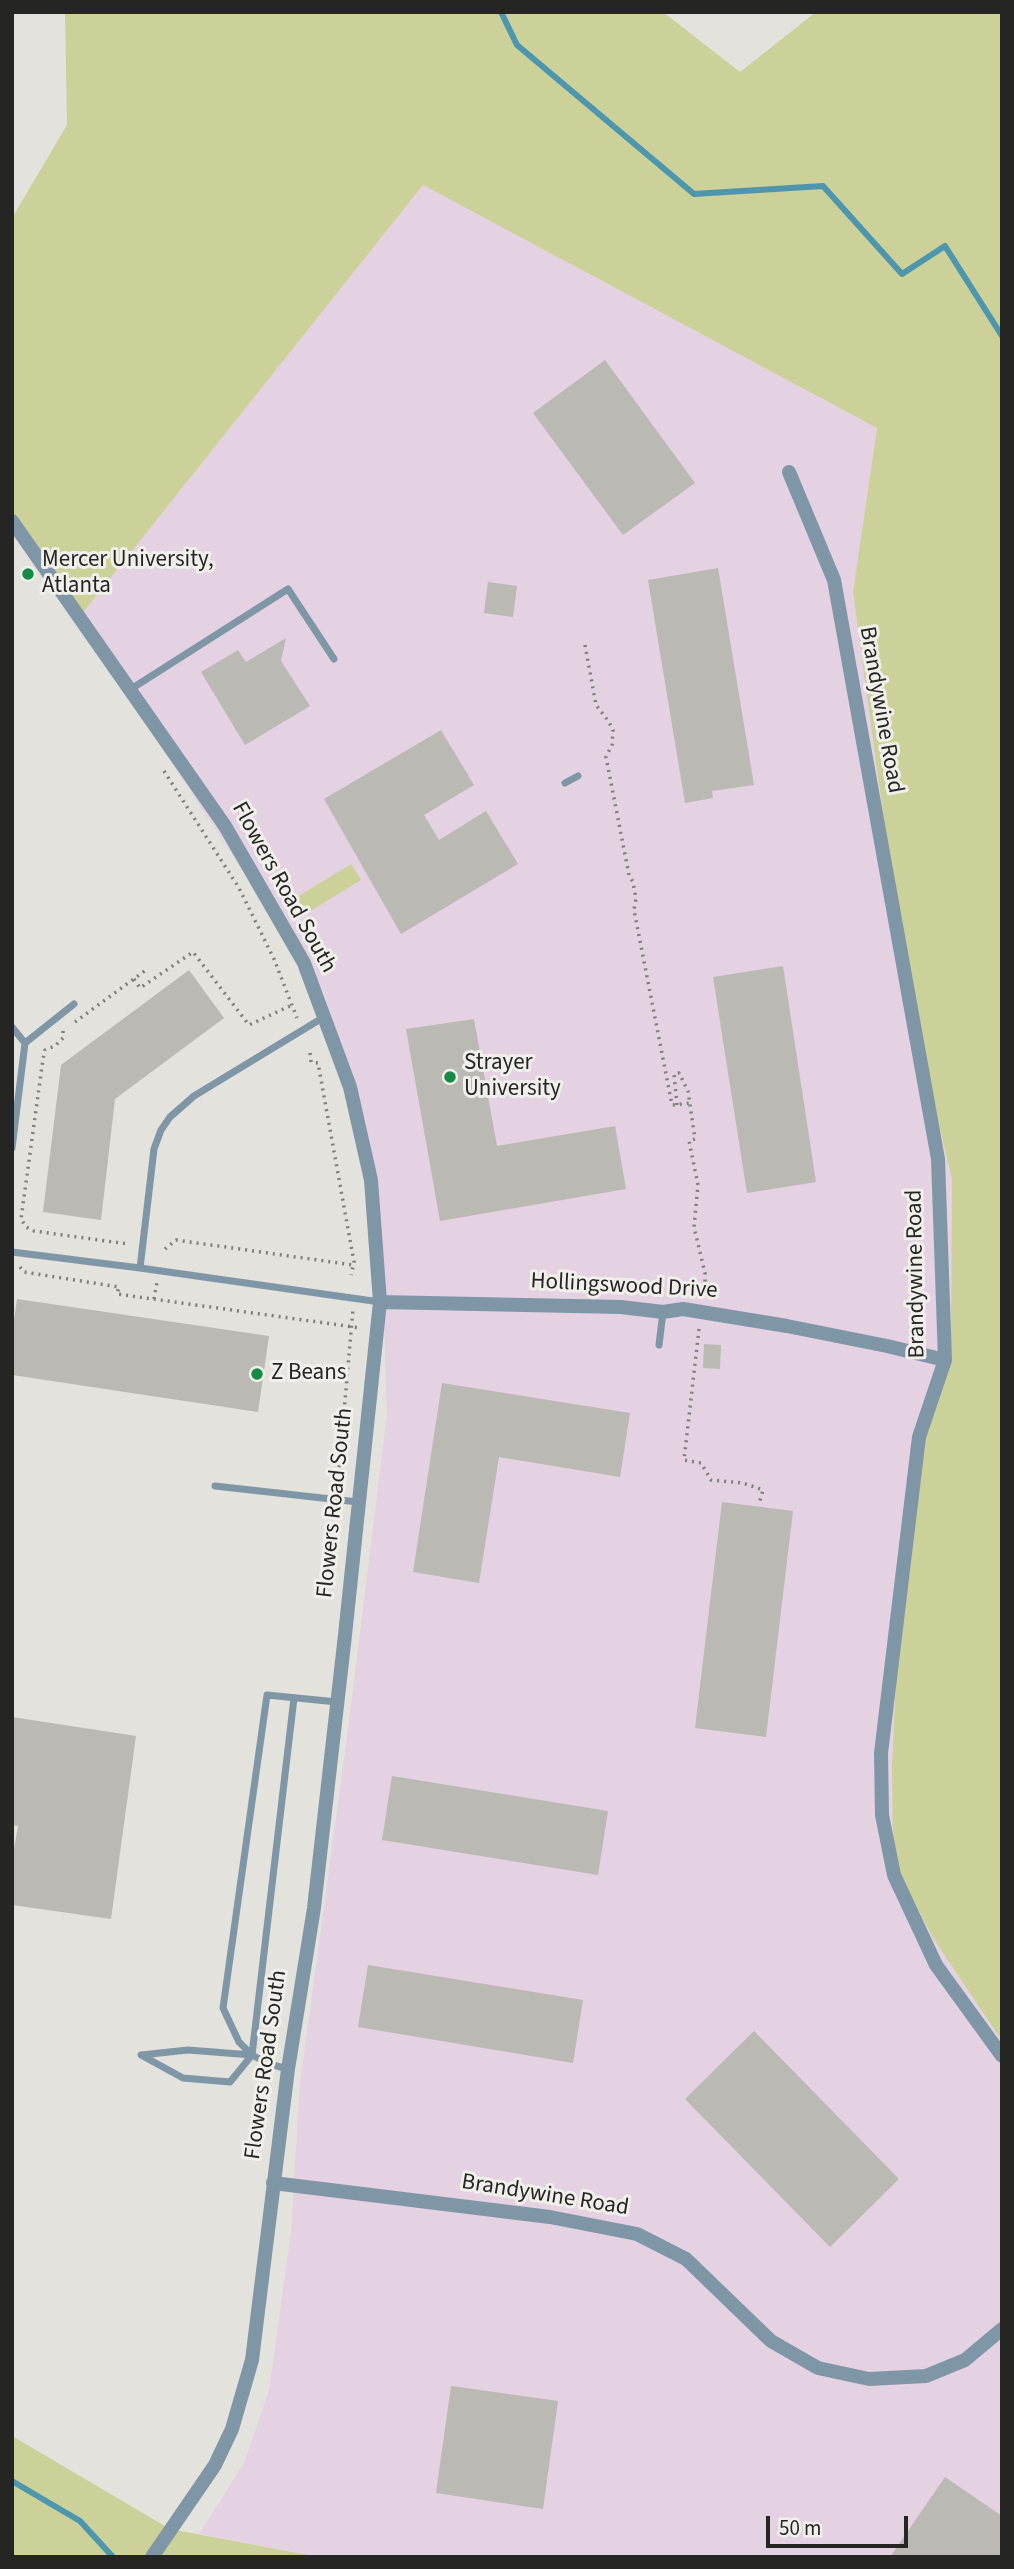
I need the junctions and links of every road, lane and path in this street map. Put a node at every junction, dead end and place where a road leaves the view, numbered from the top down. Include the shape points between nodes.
1 (789, 472) dead end
2 (12, 521) edge
3 (584, 645) dead end
4 (334, 659) dead end
5 (131, 689) junction
6 (160, 764) dead end
7 (578, 776) dead end
8 (565, 783) dead end
9 (146, 970) dead end
10 (134, 979) junction
11 (74, 1004) dead end
12 (292, 1004) junction
13 (324, 1017) junction
14 (297, 1018) dead end
15 (12, 1027) edge
16 (25, 1044) junction
17 (310, 1053) dead end
18 (690, 1102) junction
19 (677, 1105) junction
20 (12, 1148) edge
21 (128, 1244) dead end
22 (165, 1249) dead end
23 (12, 1252) edge
24 (356, 1265) junction
25 (19, 1266) dead end
26 (140, 1268) junction
27 (351, 1275) dead end
28 (120, 1276) dead end
29 (157, 1282) dead end
30 (118, 1287) junction
31 (705, 1295) dead end
32 (155, 1300) junction
33 (380, 1302) junction
34 (353, 1309) dead end
35 (663, 1312) junction
36 (700, 1323) dead end
37 (352, 1327) junction
38 (360, 1328) dead end
39 (659, 1345) dead end
40 (945, 1360) junction
41 (338, 1480) dead end
42 (215, 1486) dead end
43 (359, 1502) junction
44 (759, 1504) dead end
45 (294, 1698) junction
46 (338, 1702) junction
47 (252, 2055) junction
48 (1002, 2056) edge
49 (288, 2069) junction
50 (273, 2183) junction
51 (1002, 2329) edge
52 (152, 2557) edge

1 - 40 street, Brandywine Road via 834,580 935,1146
2 - 5 street, Flowers Road South
3 - 19 path via 596,705 613,730 606,757 672,1105
4 - 5 lane via 288,589
5 - 13 street, Flowers Road South via 225,826 304,963
6 - 12 path via 239,888
7 - 8 lane
9 - 10 path
10 - 12 path via 140,988 192,951 249,1025
10 - 21 path via 62,1031 63,1038 45,1050 21,1219 34,1231
11 - 16 lane
12 - 14 path
13 - 26 lane via 194,1096 170,1117 154,1149
13 - 33 street, Flowers Road South via 351,1087 372,1180
15 - 16 lane
16 - 20 lane
17 - 24 path via 311,1062 318,1063
18 - 19 path
18 - 19 path via 679,1073 674,1074
18 - 31 path via 695,1139 689,1141 698,1185 694,1227 705,1273
22 - 24 path via 176,1240
23 - 26 lane
24 - 27 path
25 - 30 path via 24,1272
26 - 33 lane
28 - 30 path
29 - 32 path
30 - 32 path via 117,1294
32 - 37 path
33 - 35 street, Hollingswood Drive via 621,1307
33 - 43 street, Flowers Road South
34 - 37 path
35 - 39 lane
35 - 40 street, Hollingswood Drive via 723,1315
36 - 44 path via 684,1460 701,1463 711,1480 763,1490
37 - 38 path
37 - 41 path
40 - 48 street, Brandywine Road via 919,1437 881,1753 882,1815 894,1875 936,1965
42 - 43 lane
43 - 46 street, Flowers Road South
45 - 46 lane
45 - 47 lane
45 - 47 lane via 267,1695 223,2008 239,2042
46 - 49 street, Flowers Road South via 314,1908
47 - 47 lane via 188,2050 141,2055 183,2078 230,2082
47 - 49 lane
49 - 50 street, Flowers Road South
50 - 51 street, Brandywine Road via 550,2217 637,2234 686,2259 771,2341 817,2368 869,2379 926,2376 965,2360
50 - 52 street, Flowers Road South via 249,2371 232,2430 215,2465

